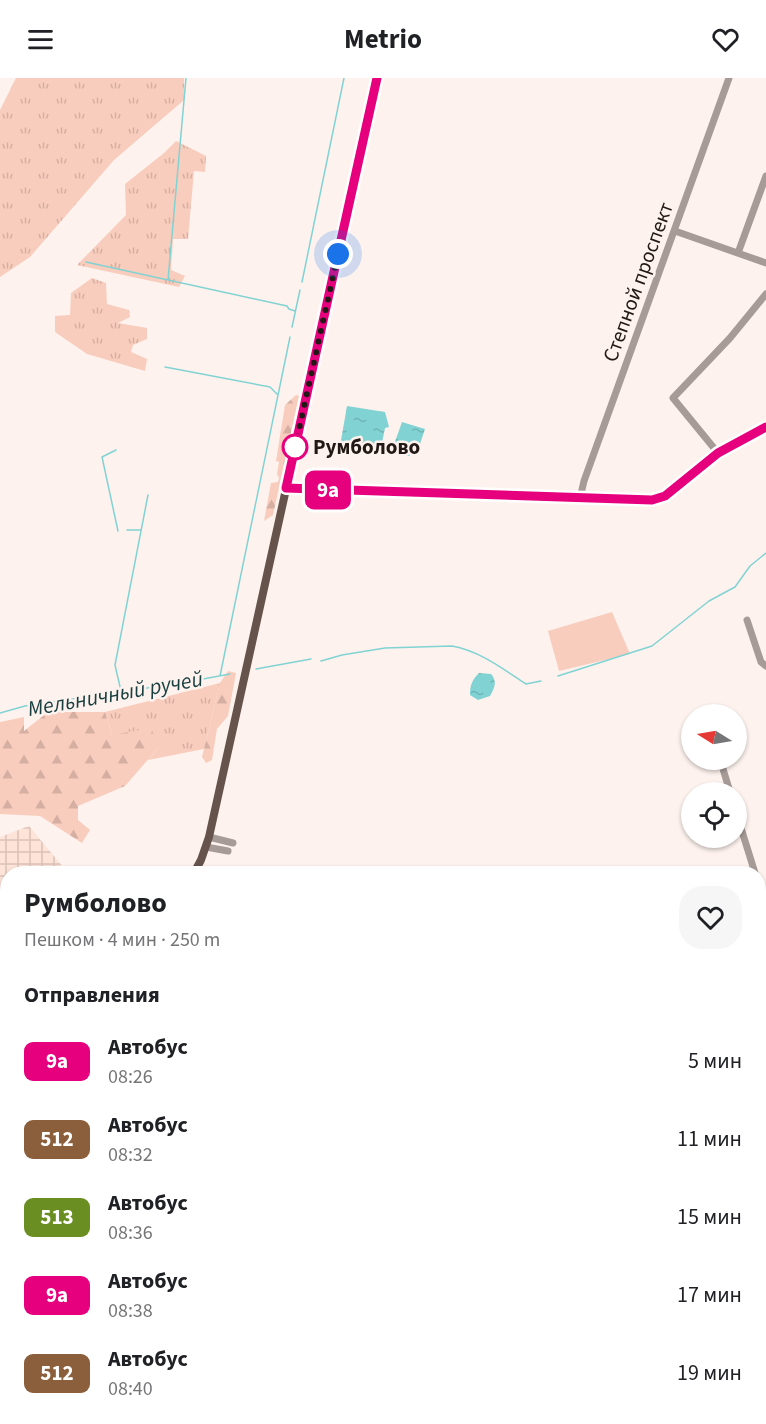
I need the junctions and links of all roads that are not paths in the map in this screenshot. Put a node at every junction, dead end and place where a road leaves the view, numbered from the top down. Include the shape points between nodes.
1 (377, 78) edge
2 (729, 78) edge
3 (766, 176) edge
4 (675, 231) junction
5 (738, 254) junction
6 (766, 263) edge
7 (766, 294) edge
8 (766, 427) edge
9 (718, 453) junction
10 (286, 488) junction
11 (580, 498) junction
12 (747, 620) dead end
13 (766, 666) edge
14 (209, 837) junction
15 (233, 843) dead end
16 (206, 847) junction
17 (747, 847) edge
18 (228, 851) dead end
19 (197, 866) edge
20 (753, 866) edge

1 - 10 main road
2 - 4 street, Степной проспект
3 - 5 street
4 - 5 street
4 - 11 street, Степной проспект
5 - 6 street
7 - 9 street via 673,398
8 - 9 street
9 - 11 street via 659,499
10 - 11 street
10 - 14 main road
12 - 13 street via 761,662
14 - 15 street
14 - 16 main road
16 - 18 street
16 - 19 main road
17 - 20 street

